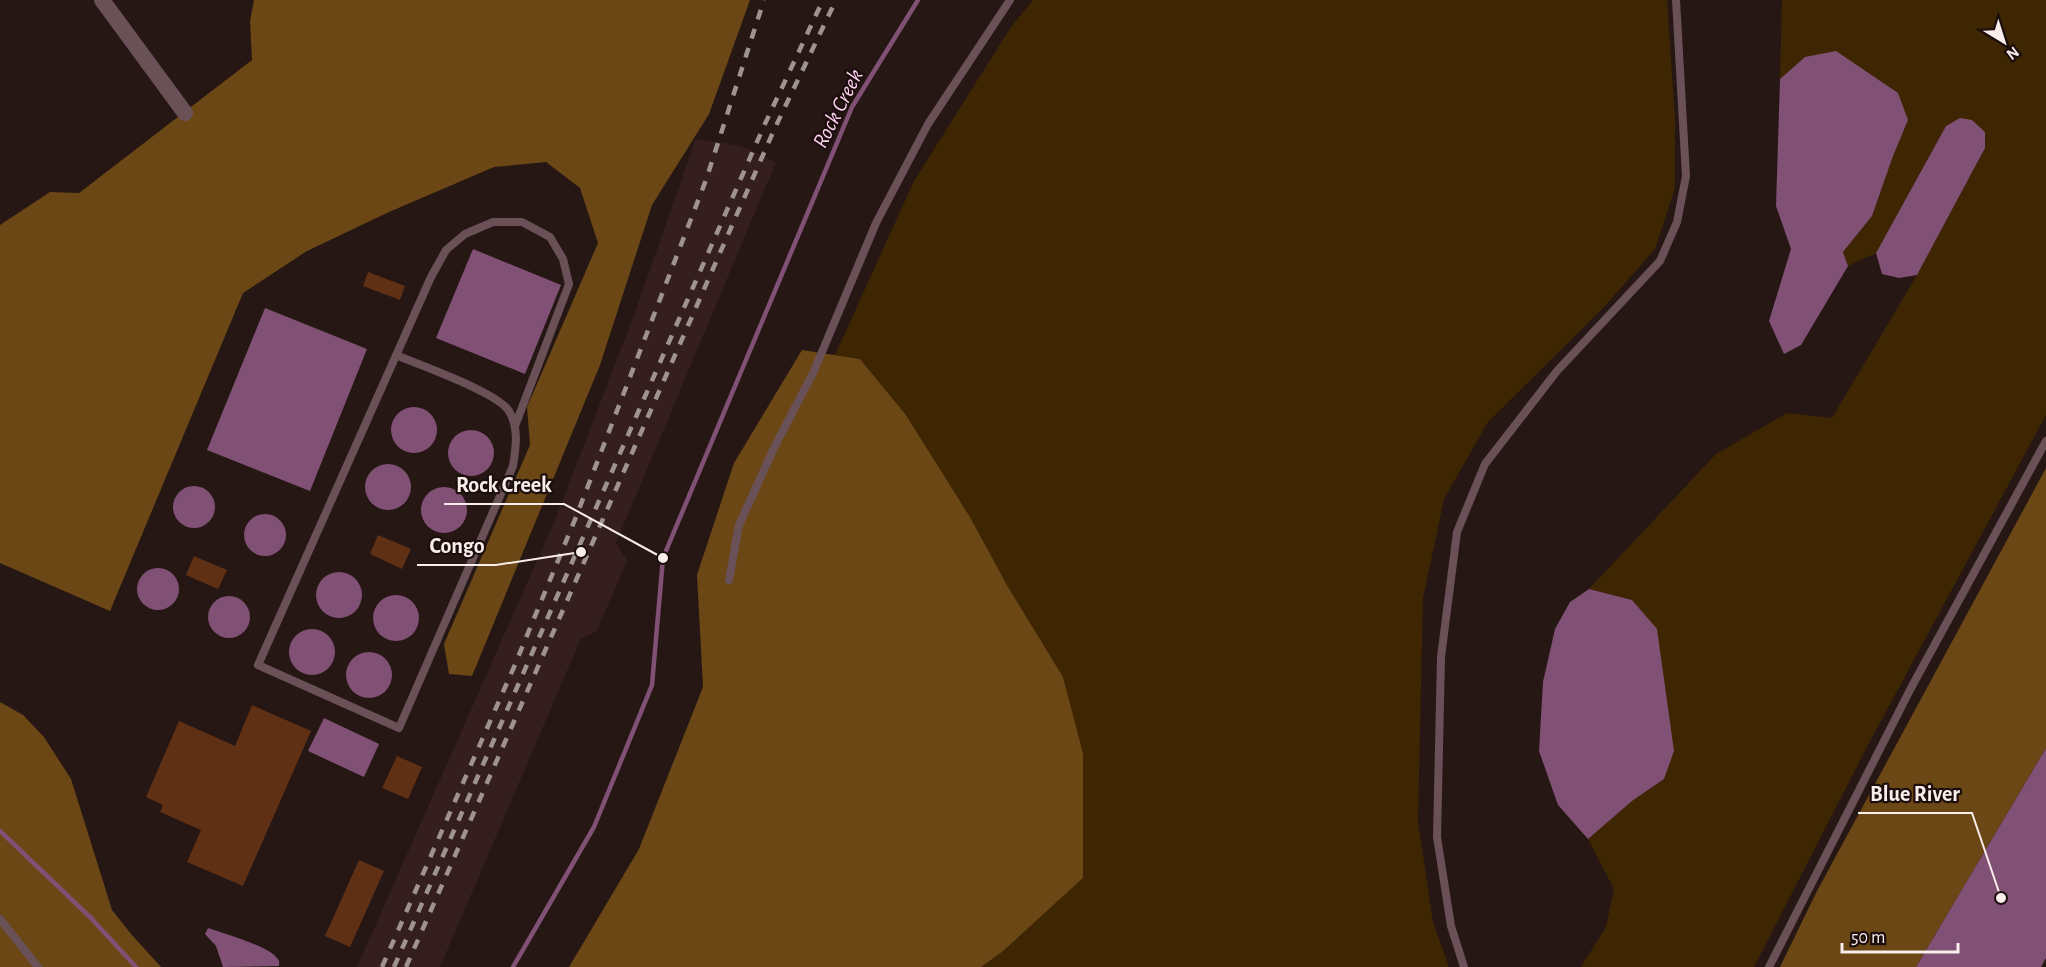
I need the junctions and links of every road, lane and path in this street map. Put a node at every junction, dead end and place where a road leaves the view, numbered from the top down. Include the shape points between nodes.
1 (102, 0) edge
2 (1010, 0) edge
3 (1676, 0) edge
4 (185, 113) dead end
5 (396, 355) junction
6 (515, 426) junction
7 (2046, 441) edge
8 (729, 580) dead end
9 (0, 919) edge
10 (38, 967) edge
11 (1464, 967) edge
12 (1769, 967) edge

1 - 4 street
2 - 8 lane via 928,124 876,223 814,371 739,525
3 - 11 lane via 1686,176 1677,222 1660,261 1557,371 1485,464 1457,532 1441,657 1437,837 1451,926
5 - 6 lane via 501,402
5 - 6 lane via 430,278 446,250 465,234 493,222 522,222 550,237 563,259 569,284
5 - 6 lane via 258,665 399,728 513,466
7 - 12 lane via 1911,688
9 - 10 lane

